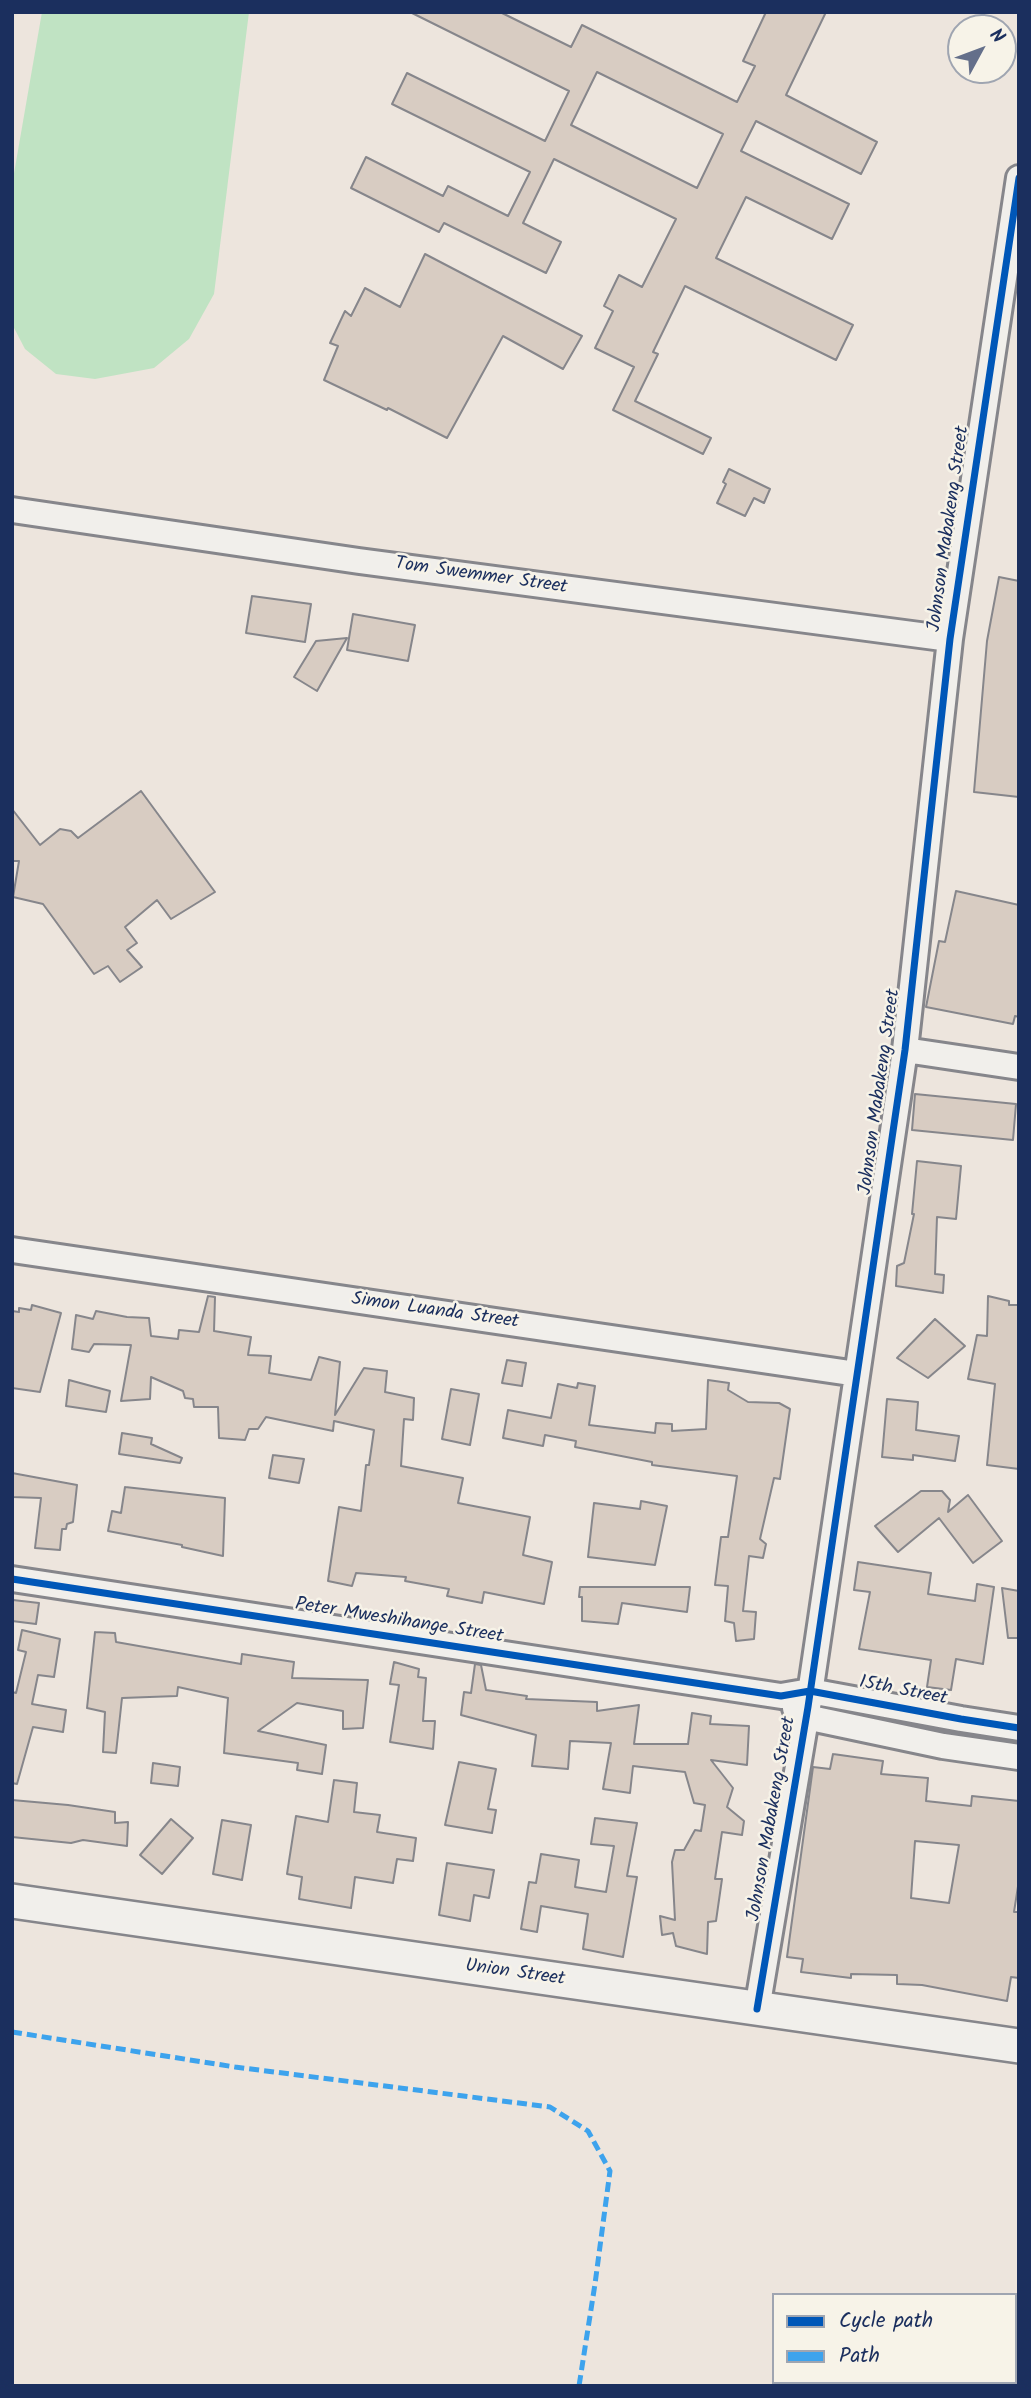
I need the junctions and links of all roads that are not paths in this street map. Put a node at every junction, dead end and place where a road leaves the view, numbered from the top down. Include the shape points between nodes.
1 (1019, 178) edge
2 (1013, 259) edge
3 (12, 510) edge
4 (950, 639) junction
5 (905, 1050) junction
6 (1019, 1067) edge
7 (12, 1250) edge
8 (857, 1374) junction
9 (12, 1579) edge
10 (810, 1691) junction
11 (781, 1696) junction
12 (806, 1717) junction
13 (1019, 1728) edge
14 (1019, 1757) edge
15 (12, 1901) edge
16 (757, 2009) junction
17 (1019, 2046) edge

1 - 2 street, Johnson Mabakeng Street
2 - 4 street, Johnson Mabakeng Street
3 - 4 street, Tom Swemmer Street
4 - 5 street, Johnson Mabakeng Street
5 - 6 street
5 - 8 street, Johnson Mabakeng Street
7 - 8 street, Simon Luanda Street
8 - 10 street, Johnson Mabakeng Street
9 - 11 street, Peter Mweshihange Street
10 - 11 street, 15th Street
10 - 12 street, Johnson Mabakeng Street
10 - 13 street, 15th Street
11 - 12 street
12 - 14 street
12 - 16 street, Johnson Mabakeng Street
15 - 16 main road, Union Street
16 - 17 main road, Union Street

